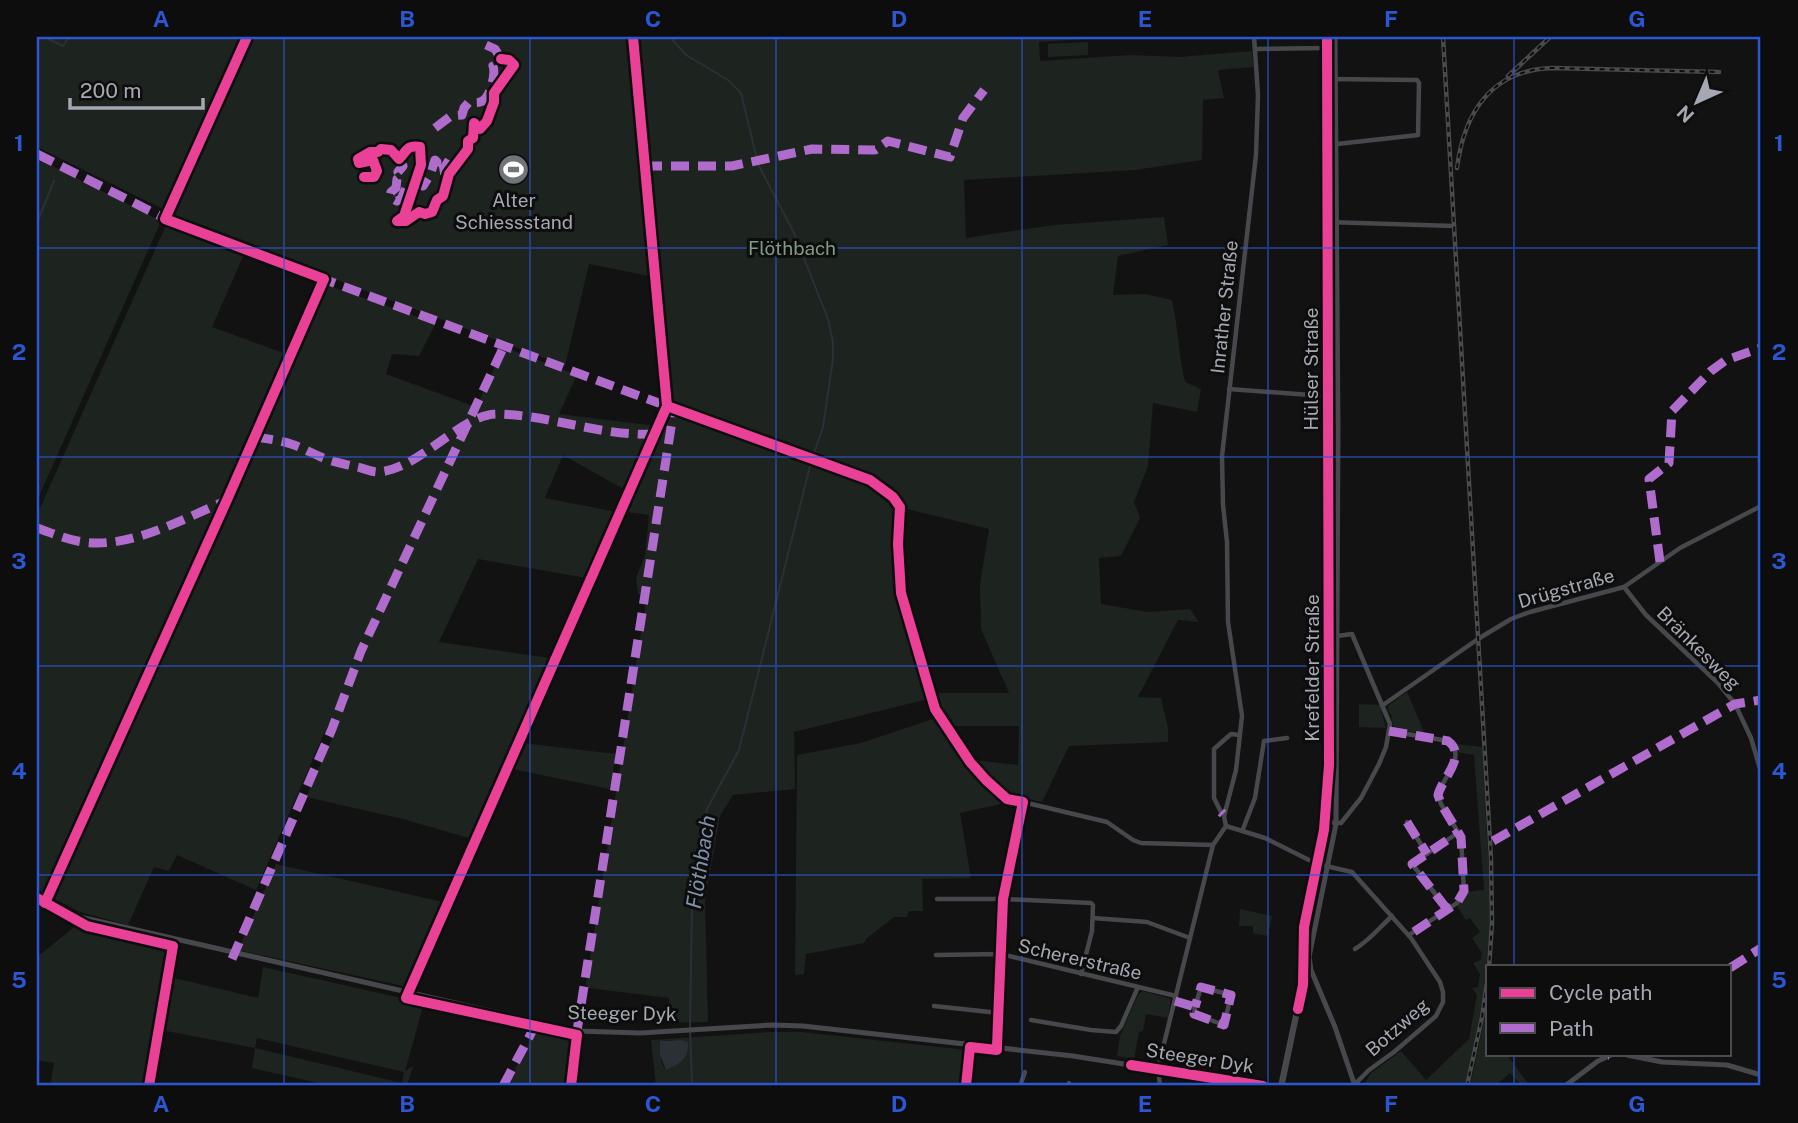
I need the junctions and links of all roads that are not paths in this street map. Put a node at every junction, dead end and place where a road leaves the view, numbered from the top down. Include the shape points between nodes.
1 (1254, 37) edge
2 (1327, 37) edge
3 (1335, 37) edge
4 (1327, 48) junction
5 (1255, 49) junction
6 (1327, 79) junction
7 (1337, 79) junction
8 (1337, 144) junction
9 (1327, 222) junction
10 (1337, 223) junction
11 (1454, 226) dead end
12 (1229, 389) junction
13 (1328, 396) junction
14 (1338, 397) junction
15 (1761, 506) edge
16 (1329, 515) joint
17 (1624, 587) junction
18 (1338, 601) joint
19 (1337, 636) junction
20 (1383, 705) junction
21 (1389, 731) junction
22 (1240, 735) junction
23 (1287, 738) dead end
24 (1761, 772) edge
25 (1223, 814) junction
26 (1325, 822) junction
27 (1407, 822) dead end
28 (1336, 824) junction
29 (1226, 826) junction
30 (1243, 829) junction
31 (1459, 832) junction
32 (1213, 845) junction
33 (1427, 853) junction
34 (1317, 864) junction
35 (1328, 866) junction
36 (37, 893) edge
37 (937, 899) dead end
38 (1003, 899) junction
39 (1447, 909) junction
40 (1392, 916) junction
41 (1093, 918) junction
42 (1409, 935) junction
43 (1190, 939) junction
44 (1355, 949) dead end
45 (1002, 954) junction
46 (936, 955) dead end
47 (1082, 974) junction
48 (1316, 983) junction
49 (1303, 985) junction
50 (1138, 987) junction
51 (1175, 999) junction
52 (934, 1006) dead end
53 (1195, 1007) junction
54 (999, 1013) junction
55 (1031, 1020) dead end
56 (577, 1031) junction
57 (970, 1043) junction
58 (998, 1046) junction
59 (1609, 1056) edge
60 (1632, 1056) edge
61 (1158, 1068) junction
62 (1025, 1072) dead end
63 (1761, 1075) edge
64 (571, 1086) edge
65 (965, 1086) edge
66 (1020, 1086) edge
67 (1160, 1086) edge
68 (1264, 1086) edge
69 (1282, 1086) edge
70 (1355, 1086) edge
71 (1565, 1086) edge

1 - 5 street, Inrather Straße
2 - 4 street, Hülser Straße
3 - 7 street, Hülser Straße
4 - 5 street
4 - 6 street, Hülser Straße
5 - 12 street, Inrather Straße via 1256,155
6 - 7 street
6 - 9 street, Hülser Straße
7 - 8 street, Hülser Straße
7 - 8 street via 1419,83 1418,135
8 - 10 street, Hülser Straße
9 - 10 street
9 - 13 street, Hülser Straße
10 - 11 street
10 - 14 street, Hülser Straße
12 - 13 street
12 - 22 street, Inrather Straße via 1222,456 1228,622 1242,716
13 - 14 street
13 - 16 street, Hülser Straße
14 - 18 street, Hülser Straße
15 - 17 street, Drügstraße via 1680,548
16 - 26 street, Krefelder Straße
17 - 20 street, Drügstraße via 1511,619
17 - 24 street, Bränkesweg via 1735,704
18 - 19 street, Krefelder Straße
19 - 20 street via 1352,634
19 - 28 street, Krefelder Straße
20 - 21 street
21 - 28 street via 1361,798
21 - 31 street via 1452,743 1454,764 1438,795
22 - 25 street, Inrather Straße via 1231,794
22 - 25 street via 1231,734 1214,748 1214,798
23 - 30 street via 1264,741 1255,798
25 - 29 street
26 - 28 street
26 - 34 street, Krefelder Straße
27 - 33 street
28 - 35 street, Krefelder Straße
29 - 30 street, Botzweg
29 - 32 street
30 - 34 street, Botzweg
31 - 33 street
31 - 39 street via 1464,891
32 - 38 street via 1141,843 1107,822 1023,802
32 - 43 street
33 - 39 street via 1412,866
34 - 35 street, Botzweg
34 - 49 street, Krefelder Straße via 1304,927
35 - 40 street, Botzweg via 1352,872
35 - 48 street, Krefelder Straße via 1309,957
36 - 56 street, Steeger Dyk via 80,917
37 - 38 street
38 - 41 street via 1091,903
38 - 45 street
39 - 42 street
40 - 42 street, Botzweg
40 - 44 street
41 - 43 street via 1147,922
41 - 47 street
42 - 70 street, Botzweg via 1440,982 1441,1007 1433,1020
43 - 51 street
45 - 46 street, Schererstraße
45 - 47 street, Schererstraße
45 - 54 street
47 - 50 street, Schererstraße
48 - 49 street via 1310,979
48 - 70 street
49 - 69 street, Krefelder Straße
50 - 51 street, Schererstraße
50 - 55 street via 1116,1031
51 - 53 street, Schererstraße
51 - 61 street
52 - 54 street
53 - 53 street, Schererstraße via 1195,1014 1224,1025 1231,995 1201,987
54 - 58 street
56 - 57 street, Steeger Dyk via 803,1026
56 - 64 street
57 - 58 street, Steeger Dyk
57 - 65 street
58 - 61 street, Steeger Dyk
59 - 71 street
60 - 63 street via 1727,1065
61 - 67 street
61 - 68 street, Steeger Dyk
62 - 66 street

